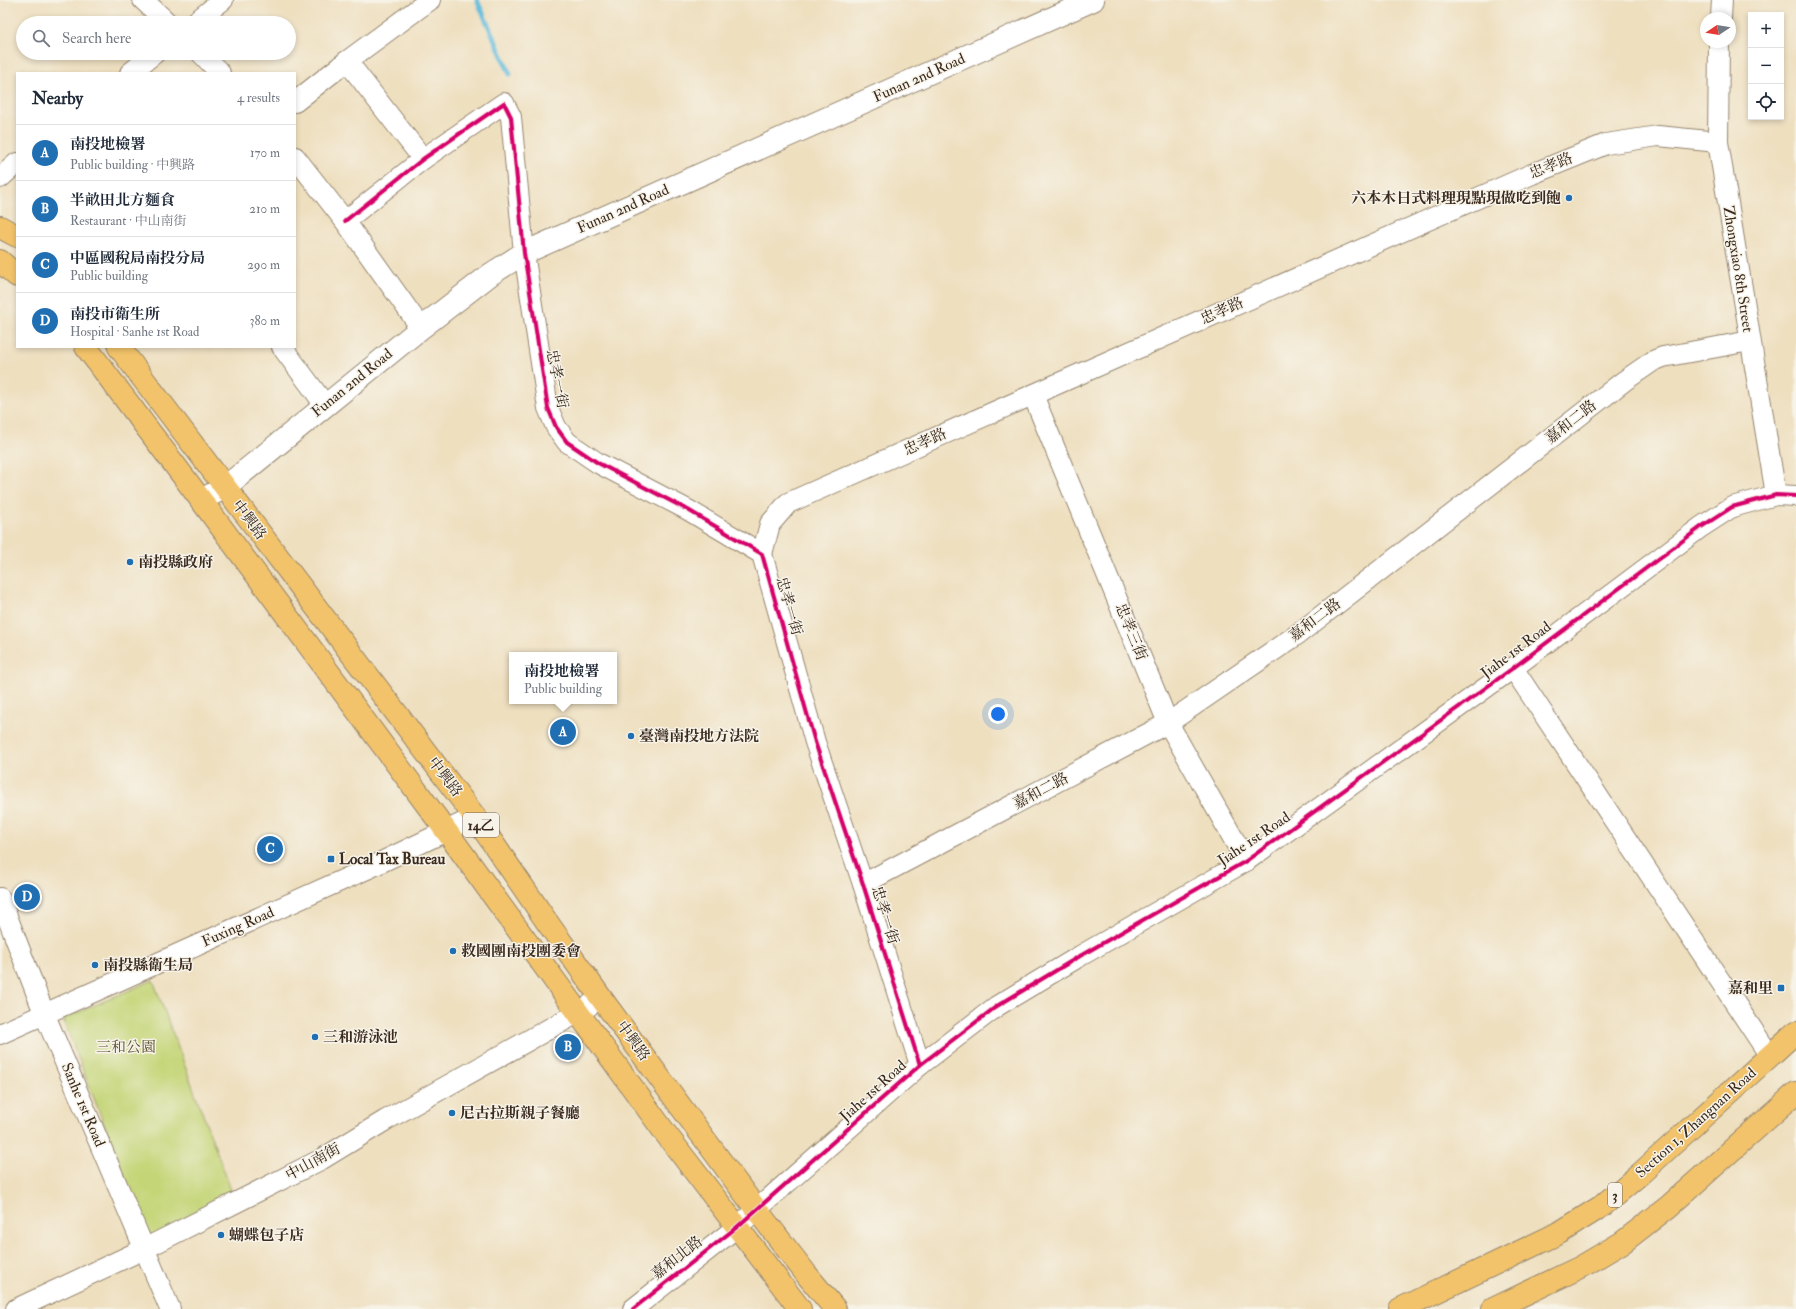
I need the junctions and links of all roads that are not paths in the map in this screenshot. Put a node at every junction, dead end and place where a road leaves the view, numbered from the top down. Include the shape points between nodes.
1 (143, 0) edge
2 (223, 0) edge
3 (430, 0) edge
4 (1093, 0) edge
5 (1722, 0) edge
6 (1721, 12) edge
7 (160, 16) edge
8 (203, 16) edge
9 (1719, 48) edge
10 (146, 60) edge
11 (208, 60) edge
12 (347, 61) junction
13 (131, 72) edge
14 (219, 72) edge
15 (296, 101) edge
16 (1718, 142) junction
17 (296, 158) edge
18 (423, 159) junction
19 (16, 164) edge
20 (0, 178) edge
21 (345, 221) junction
22 (0, 227) edge
23 (16, 235) edge
24 (524, 253) junction
25 (0, 261) edge
26 (16, 275) edge
27 (421, 328) junction
28 (1750, 341) junction
29 (120, 348) edge
30 (283, 348) edge
31 (91, 349) edge
32 (1033, 395) junction
33 (325, 404) junction
34 (224, 488) junction
35 (1776, 495) junction
36 (1796, 496) edge
37 (201, 500) junction
38 (762, 554) junction
39 (1513, 668) junction
40 (1168, 723) junction
41 (476, 817) junction
42 (447, 832) junction
43 (1246, 861) junction
44 (863, 884) junction
45 (0, 898) edge
46 (601, 998) junction
47 (579, 1012) junction
48 (44, 1014) junction
49 (1796, 1032) edge
50 (0, 1034) edge
51 (1770, 1056) junction
52 (920, 1065) junction
53 (1796, 1093) edge
54 (756, 1209) junction
55 (737, 1226) junction
56 (144, 1249) junction
57 (16, 1309) edge
58 (170, 1309) edge
59 (633, 1309) edge
60 (800, 1309) edge
61 (835, 1309) edge
62 (1400, 1309) edge
63 (1493, 1309) edge

1 - 7 street
2 - 8 street
3 - 12 street
4 - 24 street, Funan 2nd Road
5 - 6 street
9 - 16 street, Zhongxiao 8th Street
10 - 13 street
11 - 14 street
12 - 15 street
12 - 18 street
16 - 28 street, Zhongxiao 8th Street
16 - 32 street, 忠孝路 via 1658,136 1606,144 1525,177
17 - 21 street
18 - 21 street
18 - 24 street, 忠孝一街 via 504,103 511,117
19 - 20 street
21 - 27 street
22 - 23 main road
24 - 27 street, Funan 2nd Road via 491,274
24 - 38 street, 忠孝一街 via 548,408 556,427 567,442 598,463 688,510
25 - 26 main road
27 - 33 street, Funan 2nd Road
28 - 35 street, Zhongxiao 8th Street
28 - 40 street, 嘉和二路 via 1653,361 1298,634
29 - 34 main road, 中興路 / 14乙
30 - 33 street
31 - 37 main road, 中興路 / 14乙
32 - 38 street, 忠孝路 via 788,503 770,524
32 - 40 street, 忠孝三街
33 - 34 street, Funan 2nd Road
34 - 37 street, Funan 2nd Road
34 - 41 main road, 中興路 / 14乙
35 - 36 street, Jiahe 1st Road
35 - 39 street, Jiahe 1st Road via 1732,507 1701,527
37 - 42 main road, 中興路 / 14乙
38 - 44 street, 忠孝一街 via 815,742
39 - 43 street, Jiahe 1st Road
39 - 51 street
40 - 43 street, 忠孝三街
40 - 44 street, 嘉和二路
41 - 42 street, Fuxing Road
41 - 46 main road, 中興路 / 14乙
42 - 47 main road, 中興路 / 14乙
42 - 48 street, Fuxing Road
43 - 52 street, Jiahe 1st Road via 997,1006
44 - 52 street, 忠孝一街
45 - 48 street, Sanhe 1st Road
46 - 47 street, 中山南街
46 - 54 main road, 中興路 / 14乙
47 - 55 main road, 中興路 / 14乙 via 666,1134
47 - 56 street, 中山南街 via 386,1120 322,1159
48 - 50 street, Fuxing Road
48 - 56 street, Sanhe 1st Road
49 - 51 main road, Section 1, Zhangnan Road / 3
51 - 62 main road, Section 1, Zhangnan Road / 3 via 1602,1206 1559,1233
52 - 54 street, Jiahe 1st Road
53 - 63 main road via 1668,1207 1623,1242 1580,1267
54 - 55 street, Jiahe 1st Road
54 - 61 main road, 中興路 / 14乙
55 - 59 street, 嘉和北路
55 - 60 main road, 中興路 / 14乙
56 - 57 street, 中山南街
56 - 58 street, Sanhe 1st Road

